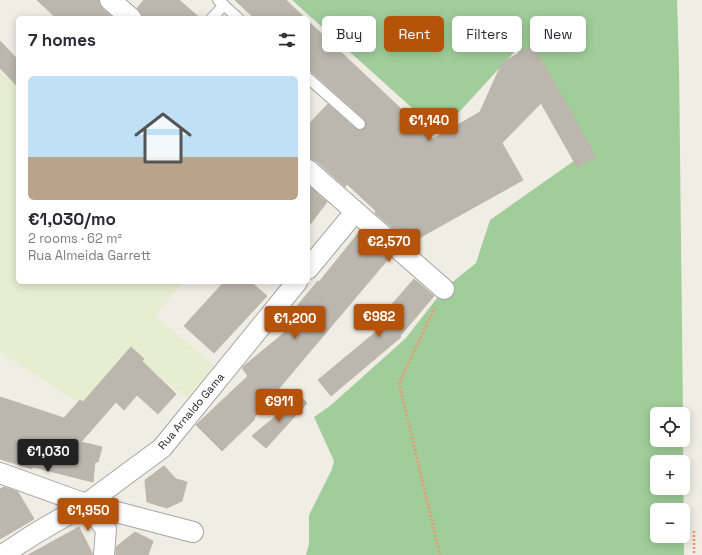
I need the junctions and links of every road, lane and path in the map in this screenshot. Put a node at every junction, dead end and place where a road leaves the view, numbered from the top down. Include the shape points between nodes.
1 (110, 0) edge
2 (221, 3) edge
3 (129, 16) edge
4 (213, 16) edge
5 (236, 16) edge
6 (310, 80) edge
7 (360, 124) dead end
8 (310, 172) edge
9 (355, 212) junction
10 (310, 267) edge
11 (295, 284) edge
12 (444, 289) joint
13 (0, 473) edge
14 (86, 504) junction
15 (694, 531) dead end
16 (193, 532) dead end
17 (2, 555) edge
18 (104, 555) edge
19 (440, 555) edge
20 (694, 555) edge

1 - 3 street
2 - 4 lane
2 - 5 lane
6 - 7 lane
8 - 9 street
9 - 10 street
9 - 12 street
11 - 14 street, Rua Arnaldo Gama via 162,448
12 - 19 path via 399,383
13 - 14 street
14 - 16 street
14 - 17 street, Rua Arnaldo Gama via 36,532
14 - 18 street via 106,529
15 - 20 path

